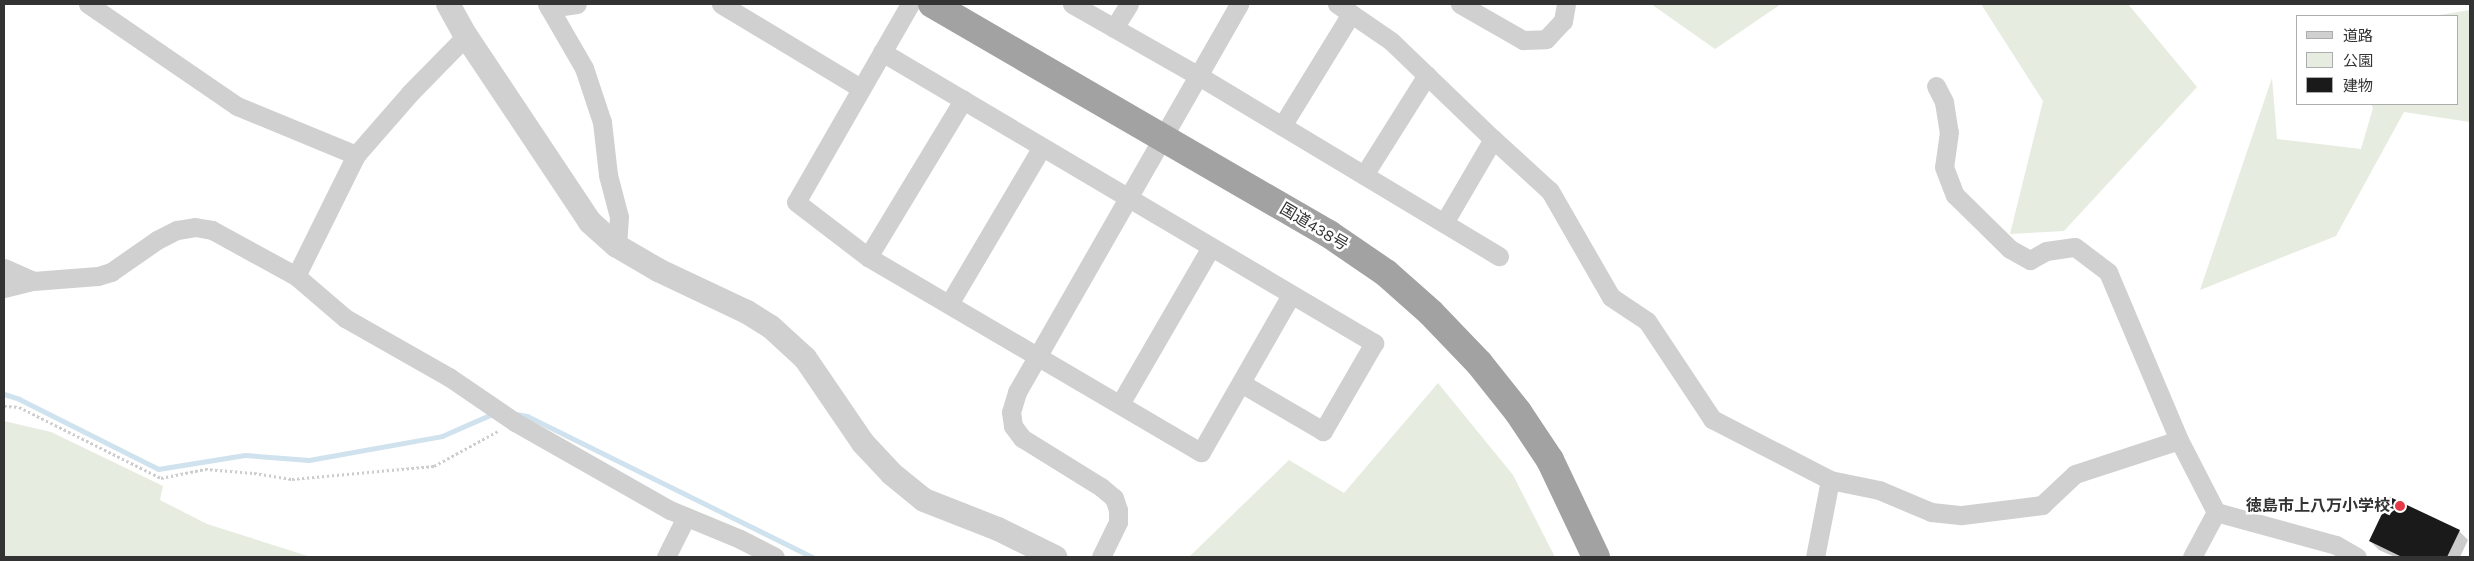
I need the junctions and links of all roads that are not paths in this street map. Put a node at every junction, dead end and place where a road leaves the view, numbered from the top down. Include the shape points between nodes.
1 (88, 4) edge
2 (448, 4) edge
3 (577, 4) edge
4 (721, 4) edge
5 (910, 4) edge
6 (932, 4) edge
7 (1072, 4) edge
8 (1128, 4) edge
9 (1239, 4) edge
10 (1460, 4) edge
11 (1566, 4) edge
12 (548, 6) edge
13 (1344, 9) edge
14 (1114, 28) junction
15 (466, 36) junction
16 (882, 52) junction
17 (1427, 75) junction
18 (1199, 76) junction
19 (1936, 86) dead end
20 (860, 88) junction
21 (963, 100) junction
22 (1282, 126) junction
23 (1162, 138) junction
24 (1494, 139) junction
25 (1042, 147) junction
26 (356, 155) junction
27 (1364, 175) junction
28 (1128, 198) junction
29 (1444, 223) junction
30 (617, 246) junction
31 (1211, 247) junction
32 (1498, 256) dead end
33 (868, 257) junction
34 (4, 268) edge
35 (296, 276) junction
36 (33, 281) junction
37 (4, 288) edge
38 (1291, 295) junction
39 (949, 304) junction
40 (1038, 356) junction
41 (1241, 382) junction
42 (1120, 404) junction
43 (2179, 440) junction
44 (1830, 480) junction
45 (2216, 512) junction
46 (686, 518) junction
47 (666, 557) edge
48 (776, 557) edge
49 (1055, 557) edge
50 (1101, 557) edge
51 (1596, 557) edge
52 (1815, 557) edge
53 (2192, 557) edge
54 (2357, 557) edge

1 - 26 street via 237,106
2 - 15 street
3 - 12 street
4 - 20 street
5 - 16 street
6 - 23 highway, 国道438号
7 - 14 street
8 - 14 street
9 - 18 street
10 - 11 street via 1523,40 1546,39 1563,21
12 - 30 street via 584,68 602,122 608,175 619,217
13 - 17 street via 1391,41
13 - 22 street
14 - 18 street
15 - 26 street
15 - 30 street via 590,222
16 - 20 street
16 - 21 street
17 - 24 street
17 - 27 street
18 - 22 street
18 - 23 street
19 - 43 street via 1944,102 1949,132 1944,167 1955,195 2010,249 2030,260 2046,251 2075,248 2108,272
20 - 33 street via 796,202
21 - 25 street
21 - 33 street
22 - 27 street
23 - 28 street
23 - 51 highway, 国道438号 via 1329,234 1386,273 1431,313 1479,363 1518,412 1550,460
24 - 29 street
24 - 44 street via 1550,191 1611,297 1647,321 1712,419
25 - 28 street
25 - 39 street
26 - 35 street
27 - 29 street
28 - 31 street
28 - 40 street
29 - 32 street
30 - 49 street via 771,327 805,358 863,443 892,474 924,500 998,529
31 - 38 street
31 - 42 street
33 - 39 street
34 - 36 street
35 - 36 street via 212,230 195,227 177,230 157,240 111,272
35 - 46 street via 345,318 626,486
36 - 37 street
38 - 41 street
38 - 41 street via 1374,344 1323,431
39 - 40 street
40 - 42 street
40 - 50 street via 1017,392 1011,412 1013,426 1022,438 1114,498 1118,522
41 - 42 street via 1201,452
43 - 44 street via 2076,474 2042,505 1962,515 1931,512 1880,490
43 - 45 street
44 - 52 street
45 - 53 street
45 - 54 street via 2336,545
46 - 47 street
46 - 48 street

